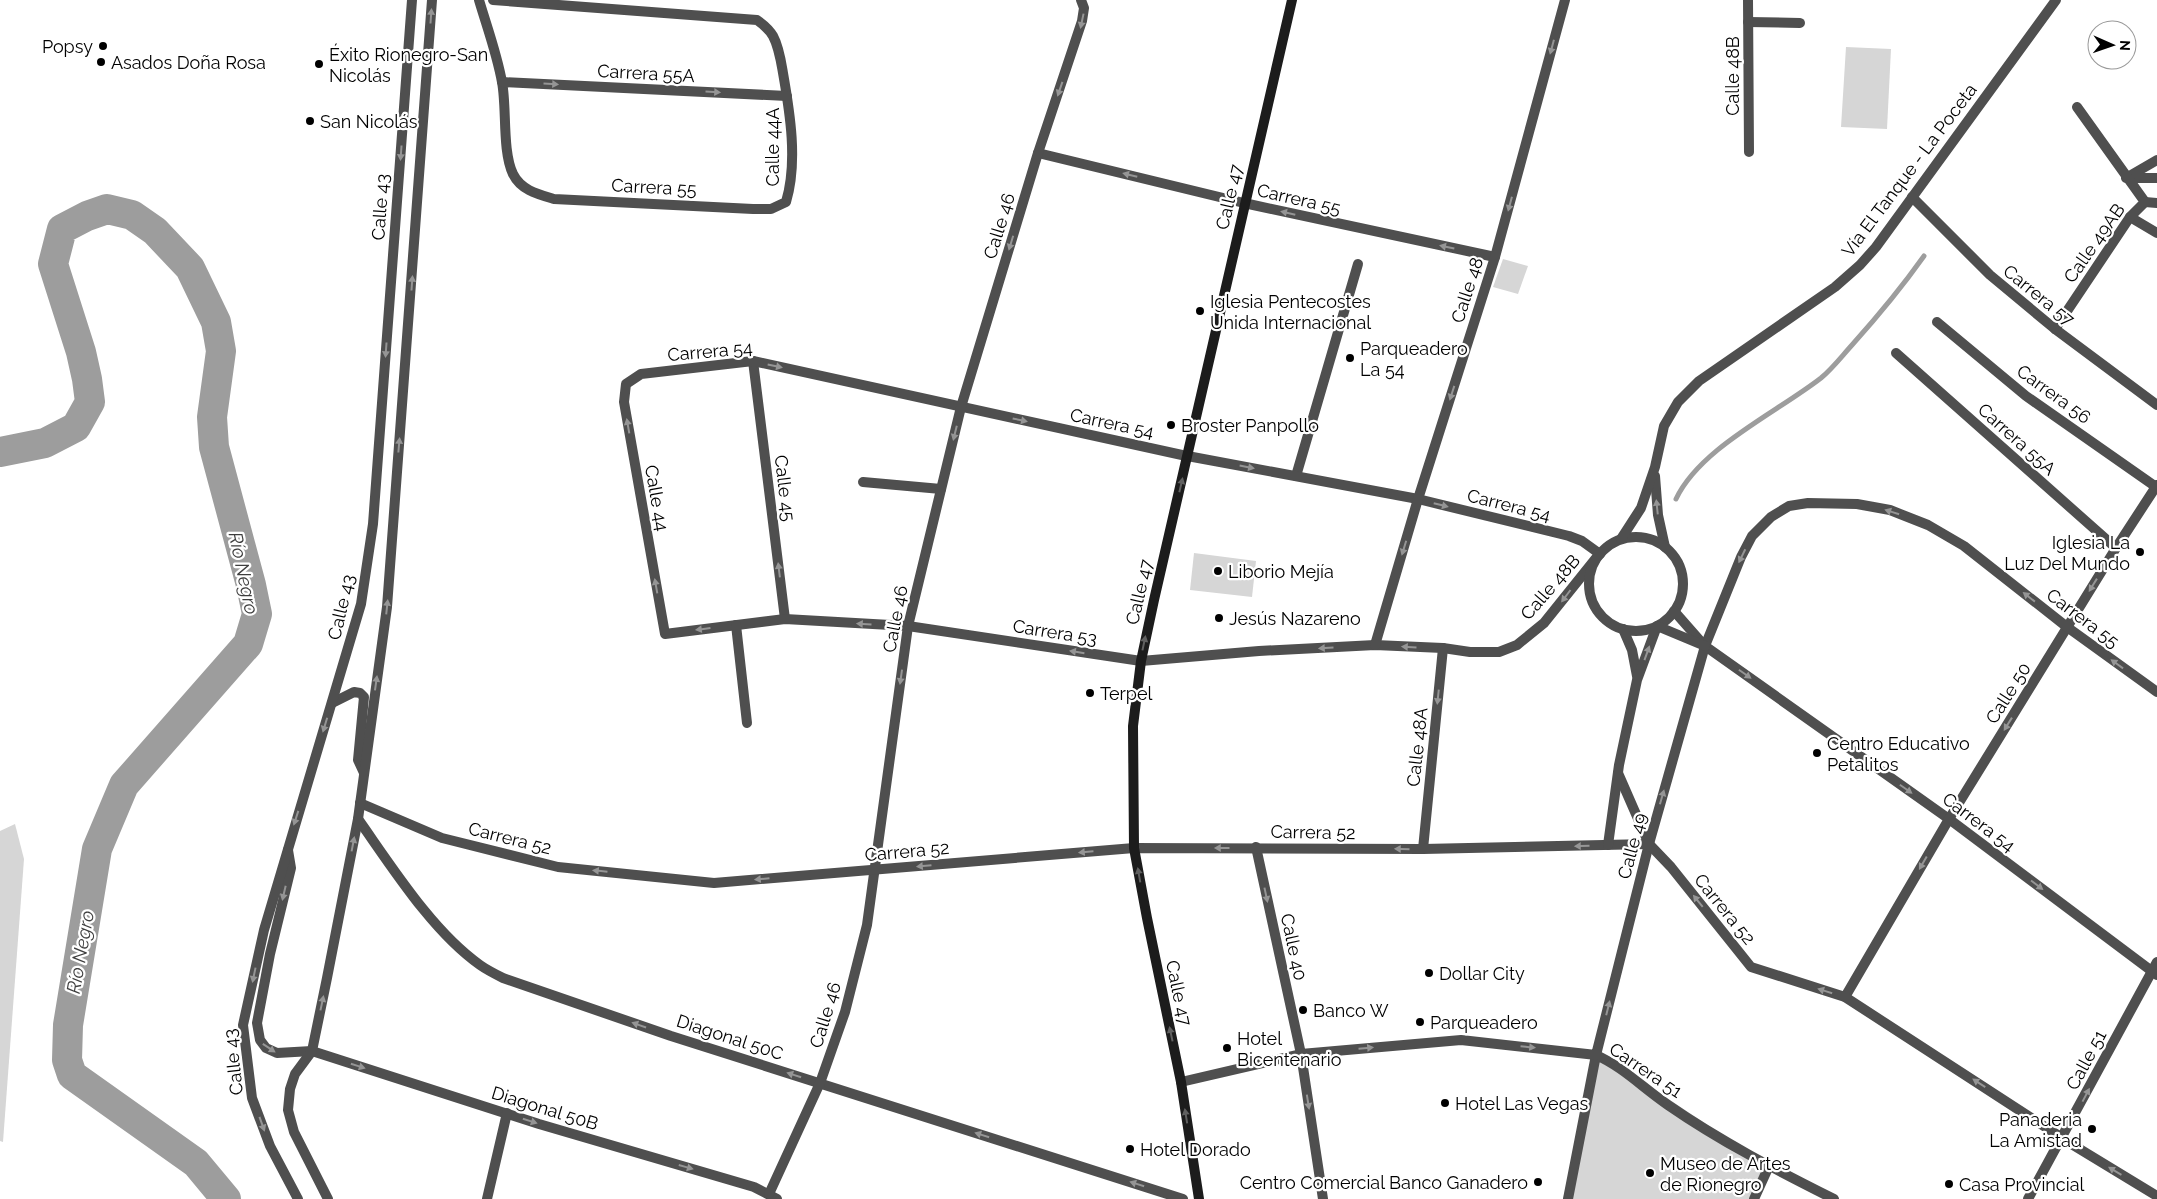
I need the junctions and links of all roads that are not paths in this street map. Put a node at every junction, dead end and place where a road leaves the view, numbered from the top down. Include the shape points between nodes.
1 (412, 0) edge
2 (432, 0) edge
3 (479, 0) edge
4 (493, 0) edge
5 (1081, 0) edge
6 (1292, 0) edge
7 (1565, 0) edge
8 (1748, 0) edge
9 (2056, 0) edge
10 (1748, 22) junction
11 (1800, 23) dead end
12 (502, 82) junction
13 (787, 96) junction
14 (2077, 107) dead end
15 (1749, 152) dead end
16 (1038, 153) junction
17 (2157, 160) edge
18 (2126, 178) junction
19 (2157, 178) edge
20 (1912, 197) junction
21 (2144, 202) junction
22 (1244, 203) junction
23 (2157, 203) edge
24 (753, 209) joint
25 (2130, 217) junction
26 (2157, 233) edge
27 (1495, 257) junction
28 (1358, 264) dead end
29 (1937, 322) dead end
30 (2055, 329) junction
31 (1896, 354) dead end
32 (752, 361) junction
33 (640, 374) joint
34 (2157, 406) edge
35 (961, 407) junction
36 (1187, 456) junction
37 (1655, 467) junction
38 (1296, 476) junction
39 (863, 482) dead end
40 (2156, 486) edge
41 (941, 489) junction
42 (1418, 499) junction
43 (1771, 517) joint
44 (1621, 539) junction
45 (1665, 547) junction
46 (2116, 548) junction
47 (1598, 556) junction
48 (1674, 611) junction
49 (785, 619) junction
50 (736, 625) junction
51 (908, 626) junction
52 (1656, 626) junction
53 (2067, 628) junction
54 (1623, 629) junction
55 (665, 634) joint
56 (1375, 645) junction
57 (1705, 646) junction
58 (1443, 648) junction
59 (1470, 652) joint
60 (1140, 662) junction
61 (1637, 680) junction
62 (2157, 692) edge
63 (332, 703) junction
64 (747, 723) dead end
65 (1618, 773) junction
66 (364, 774) junction
67 (360, 803) junction
68 (358, 819) junction
69 (1949, 819) junction
70 (1649, 844) junction
71 (288, 845) junction
72 (1608, 845) junction
73 (1256, 847) junction
74 (1134, 848) junction
75 (1423, 849) junction
76 (875, 870) junction
77 (2157, 962) edge
78 (2154, 973) edge
79 (1844, 997) junction
80 (312, 1051) junction
81 (1301, 1054) junction
82 (1596, 1055) junction
83 (1180, 1082) junction
84 (820, 1083) junction
85 (507, 1114) junction
86 (2062, 1138) junction
87 (1769, 1166) junction
88 (773, 1196) edge
89 (2157, 1196) edge
90 (298, 1199) edge
91 (328, 1199) edge
92 (487, 1199) edge
93 (1183, 1199) edge
94 (1199, 1199) edge
95 (1323, 1199) edge
96 (1568, 1199) edge
97 (1754, 1199) edge
98 (1834, 1199) edge
99 (2028, 1199) edge

1 -> 63 street, Calle 43 via 373,524 361,604
66 -> 2 street, Calle 43 via 387,607
3 - 12 street, Carrera 55
4 - 13 street, Calle 44A via 757,20 775,38
5 -> 16 street, Calle 46 via 1084,8 1076,43
6 - 22 main road, Calle 47
7 -> 27 street, Calle 48
8 - 10 street, Calle 48B
9 - 20 street, Vía El Tanque - La Poceta
10 - 11 street
10 - 15 street, Calle 48B
12 -> 13 street, Carrera 55A
12 - 24 street, Carrera 55 via 513,174 522,186 534,193 554,198
13 - 24 street, Calle 44A via 792,120 790,188 786,202 771,209
14 - 18 street
22 -> 16 street, Carrera 55
16 -> 35 street, Calle 46
17 - 18 street
18 - 19 street
18 - 21 street
20 - 30 street, Carrera 57 via 1990,275
20 - 37 street, Vía El Tanque - La Poceta via 1876,247 1846,277 1699,381 1678,402 1664,426
21 - 23 street
21 - 25 street, Calle 49AB
27 -> 22 street, Carrera 55
22 - 36 main road, Calle 47
25 - 26 street
25 - 30 street, Calle 49AB
27 -> 42 street, Calle 48
28 - 38 street
29 - 40 street, Carrera 56 via 2026,396
30 - 34 street, Carrera 57
31 - 46 street, Carrera 55A
32 - 33 street, Carrera 54
32 -> 35 street, Carrera 54
49 -> 32 street, Calle 45
55 -> 33 street, Calle 44 via 624,402 626,384
35 -> 36 street, Carrera 54
35 -> 41 street, Calle 46
36 -> 38 street, Carrera 54
60 -> 36 main road, Calle 47
37 - 44 street, Vía El Tanque - La Poceta via 1641,508
45 -> 37 street, Vía El Tanque - La Poceta via 1658,515
38 - 42 street, Carrera 54
39 - 41 street
40 - 46 street, Calle 50
41 - 51 street, Calle 46
42 -> 47 street, Carrera 54 via 1569,536 1582,541
42 -> 56 street, Calle 48
53 -> 43 street, Carrera 55 via 1964,546 1928,525 1890,510 1857,504 1808,503 1789,506
43 -> 57 street, Calle 49 via 1752,536 1741,557
44 - 45 street via 1644,538
44 - 47 street
45 - 48 street via 1679,566 1682,577 1681,594
46 -> 53 street, Calle 50
47 - 54 street via 1589,581 1594,606 1612,624
47 -> 59 street, Calle 48B via 1544,623 1517,645 1499,652
48 - 52 street
48 - 57 street, Carrera 54
49 - 50 street, Carrera 53
51 -> 49 street, Carrera 53
50 -> 55 street, Carrera 53
50 - 64 street
60 -> 51 street, Carrera 53
51 -> 76 street, Calle 46
52 - 54 street via 1646,630
52 - 57 street, Carrera 54
61 -> 52 street
62 -> 53 street, Carrera 55
53 -> 69 street, Calle 50
54 - 61 street via 1632,650
58 -> 56 street, Carrera 53
56 -> 60 street, Carrera 53
57 -> 69 street, Carrera 54
70 -> 57 street, Calle 49
58 - 59 street, Carrera 53
58 -> 75 street, Calle 48A
60 - 74 main road, Calle 47 via 1133,726
61 - 65 street
63 - 66 street via 354,692 360,692 364,697 358,760
63 -> 71 street, Calle 43
65 - 70 street
65 - 72 street
66 - 67 street, Calle 43
67 - 68 street, Calle 43
76 -> 67 street, Carrera 52 via 714,883 558,867 442,838
80 -> 68 street, Calle 43
84 -> 68 street, Diagonal 50C via 671,1036 523,985 480,966 434,921
69 -> 78 street, Carrera 54
69 -> 79 street, Calle 50
70 - 72 street, Carrera 52
79 -> 70 street, Carrera 52 via 1751,967
82 -> 70 street, Calle 49
71 -> 80 street via 290,868 257,1023 260,1040 266,1048 277,1053
71 -> 90 street, Calle 43 via 264,930 243,1025 252,1098 270,1146
72 -> 75 street, Carrera 52
73 -> 74 street, Carrera 52
75 -> 73 street, Carrera 52
73 -> 81 street, Calle 40
74 -> 76 street, Carrera 52
83 -> 74 main road, Calle 47
76 - 84 street, Calle 46 via 867,925 845,1012
77 - 78 street, Calle 51
86 -> 78 street, Calle 51
86 -> 79 street, Carrera 52
80 -> 85 street, Diagonal 50B
80 - 91 street, Calle 43 via 295,1074 288,1110 294,1132
81 -> 82 street, Carrera 51 via 1462,1040
81 - 83 street, Carrera 51
81 -> 95 street, Calle 40
82 - 87 street, Carrera 51 via 1613,1062 1668,1105
82 - 96 street, Calle 49
94 -> 83 main road, Calle 47
84 - 88 street, Calle 46
93 -> 84 street, Diagonal 50C
85 -> 88 street, Diagonal 50B via 754,1186
85 - 92 street
89 -> 86 street, Carrera 52
86 - 99 street, Calle 51
87 - 97 street
87 - 98 street, Carrera 51

